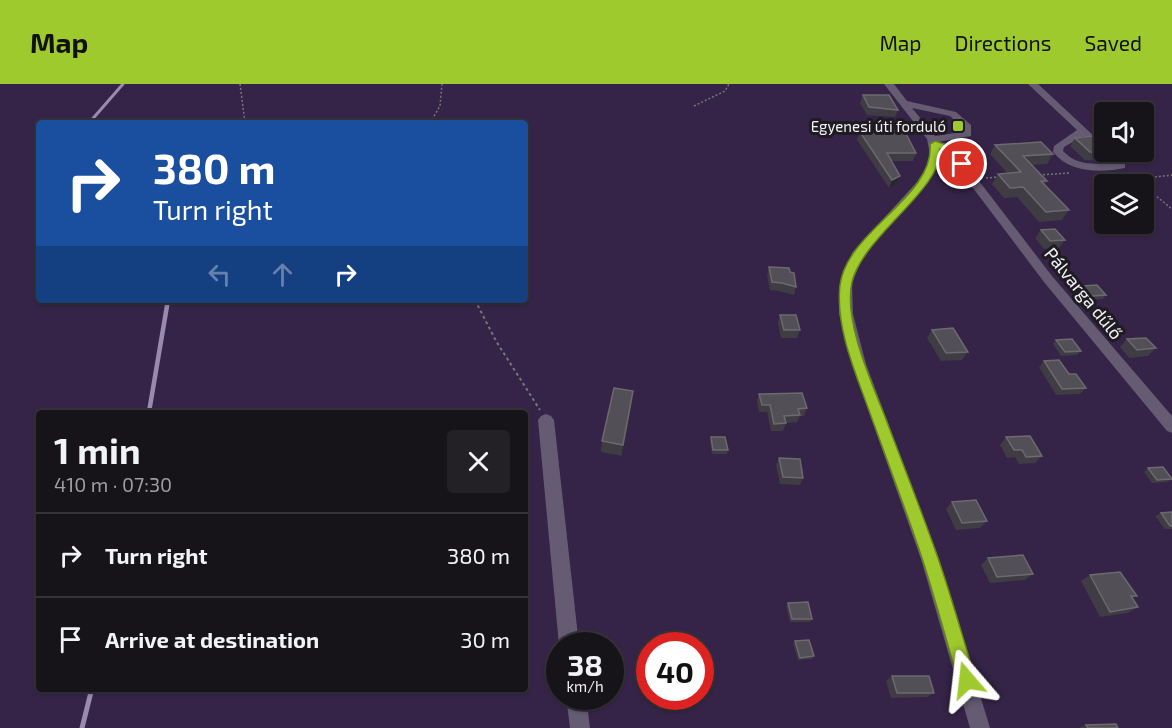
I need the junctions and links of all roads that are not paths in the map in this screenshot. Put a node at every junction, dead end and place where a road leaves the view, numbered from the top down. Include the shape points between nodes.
1 (889, 84) edge
2 (1033, 84) edge
3 (905, 103) junction
4 (1083, 131) junction
5 (1094, 140) edge
6 (934, 142) junction
7 (1117, 162) edge
8 (546, 420) road end
9 (1172, 427) edge
10 (568, 632) edge
11 (578, 710) edge
12 (580, 728) edge
13 (980, 728) edge

1 - 3 street, Pálvarga dűlő
2 - 4 street
3 - 6 street, Pálvarga dűlő
3 - 6 street via 953,114 968,127 967,134
4 - 5 street
4 - 7 street via 1059,146 1064,160 1091,167 1121,166
6 - 9 street, Pálvarga dűlő via 949,149 974,178 1048,279
6 - 13 street via 936,159 921,184 858,253 846,283 846,314 859,364 930,559
8 - 10 street
11 - 12 street

